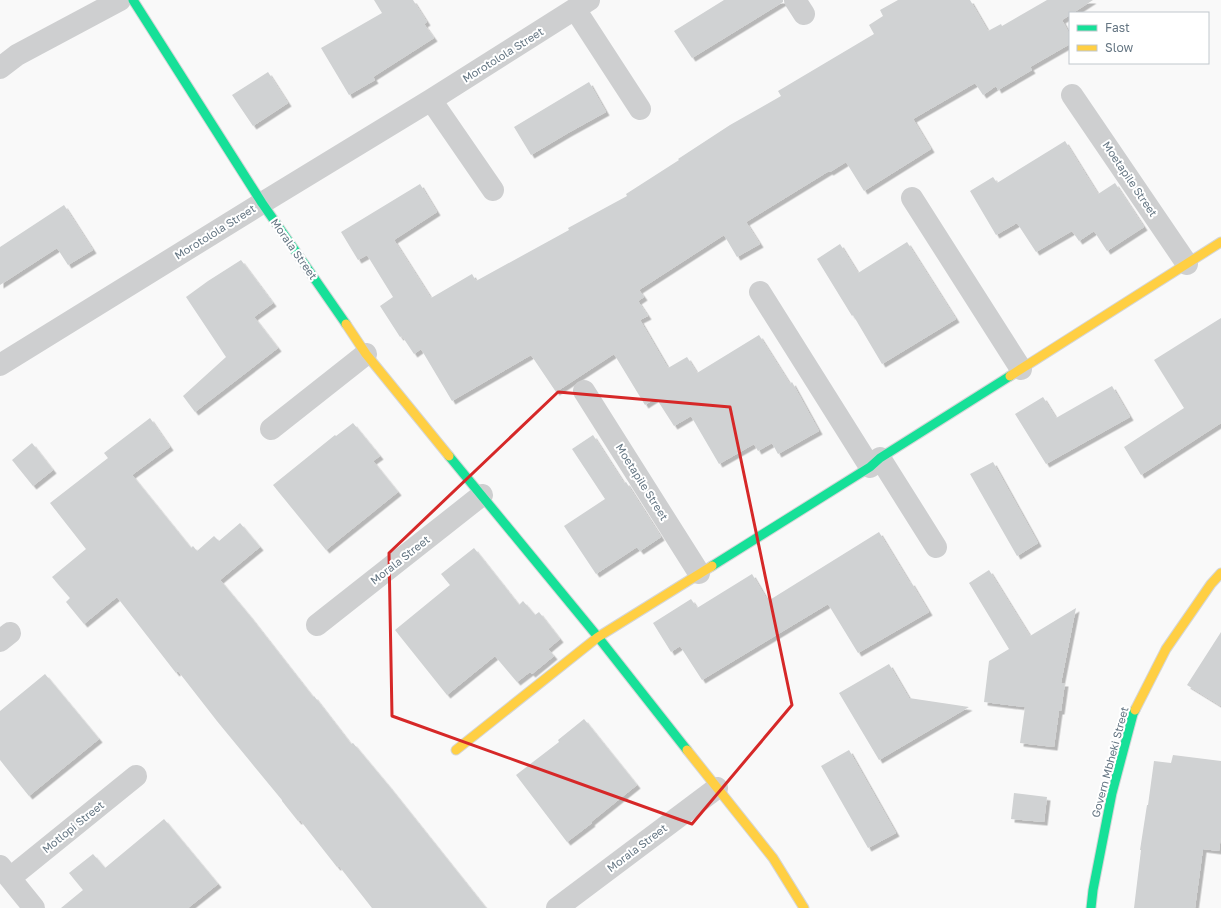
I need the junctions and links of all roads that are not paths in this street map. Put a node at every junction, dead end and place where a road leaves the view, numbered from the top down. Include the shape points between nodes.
1 (120, 0) edge
2 (133, 0) edge
3 (582, 4) edge
4 (0, 68) edge
5 (1072, 95) dead end
6 (431, 100) junction
7 (640, 109) dead end
8 (493, 190) dead end
9 (912, 198) dead end
10 (262, 203) junction
11 (1221, 242) edge
12 (1187, 264) junction
13 (760, 292) dead end
14 (366, 354) junction
15 (0, 365) edge
16 (1021, 369) junction
17 (584, 391) dead end
18 (271, 428) dead end
19 (875, 463) junction
20 (482, 495) junction
21 (936, 546) dead end
22 (699, 573) junction
23 (1221, 574) edge
24 (317, 625) dead end
25 (598, 637) junction
26 (456, 750) dead end
27 (136, 776) dead end
28 (717, 788) junction
29 (5, 872) edge
30 (34, 908) edge
31 (557, 908) edge
32 (804, 908) edge
33 (1091, 908) edge

1 - 4 street via 17,55
2 - 10 street, Morala Street
3 - 6 street, Morotolola Street
3 - 7 street, Morotolola Street
5 - 12 street, Moetapile Street
6 - 8 street
6 - 10 street, Morotolola Street
9 - 16 street
10 - 14 street, Morala Street
10 - 15 street, Morotolola Street
11 - 12 street
12 - 16 street
13 - 19 street
14 - 18 street
14 - 20 street, Morala Street
16 - 19 street
17 - 22 street, Moetapile Street
19 - 21 street
19 - 22 street
20 - 24 street, Morala Street
20 - 25 street, Morala Street
22 - 25 street
23 - 33 street, Govern Mbheki Street via 1211,584 1166,649 1133,714 1112,793
25 - 26 street
25 - 28 street, Morala Street
27 - 29 street, Motlopi Street
28 - 31 street, Morala Street
28 - 32 street, Morala Street via 773,858
29 - 30 street, Motlopi Street

